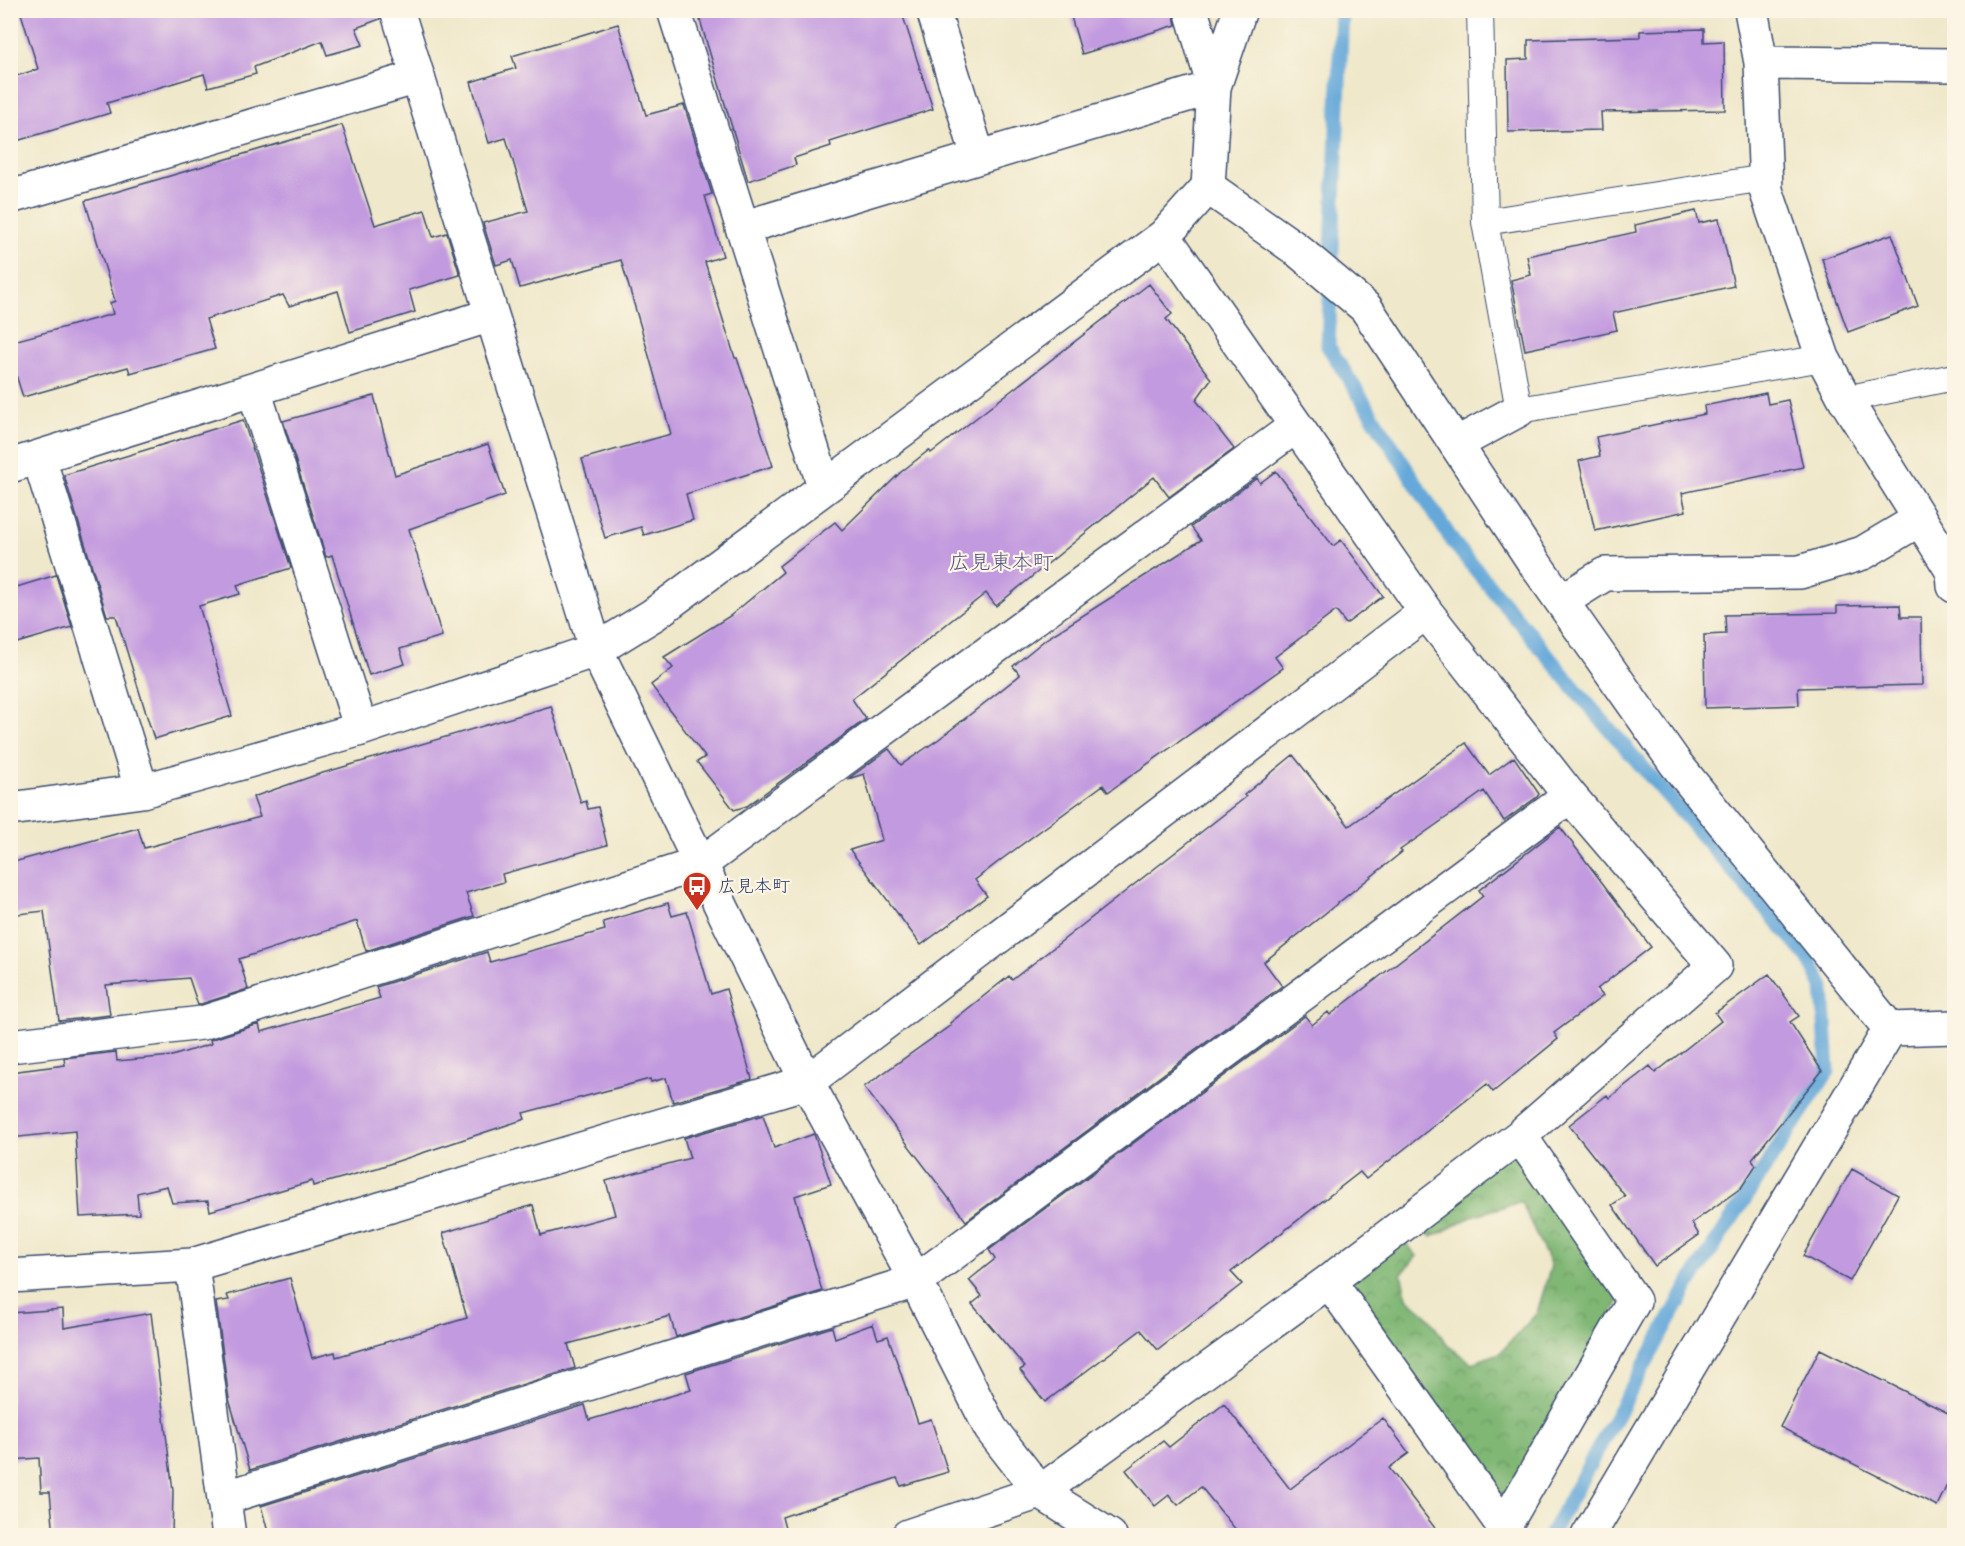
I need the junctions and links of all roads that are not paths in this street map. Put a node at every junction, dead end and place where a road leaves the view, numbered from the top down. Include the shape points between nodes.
1 (397, 10) edge
2 (674, 10) edge
3 (933, 10) edge
4 (1191, 10) edge
5 (1240, 10) edge
6 (1480, 10) edge
7 (1751, 10) edge
8 (1761, 63) junction
9 (1954, 65) edge
10 (418, 77) junction
11 (1214, 87) junction
12 (978, 156) junction
13 (1765, 178) junction
14 (1208, 187) junction
15 (10, 197) edge
16 (1485, 222) junction
17 (742, 228) junction
18 (1164, 236) junction
19 (491, 315) junction
20 (1823, 358) junction
21 (1954, 377) edge
22 (254, 390) junction
23 (1845, 399) junction
24 (1519, 411) junction
25 (1296, 426) junction
26 (1456, 444) junction
27 (25, 462) edge
28 (824, 486) junction
29 (1920, 519) junction
30 (1954, 586) edge
31 (1562, 601) junction
32 (1426, 612) junction
33 (597, 650) junction
34 (361, 729) junction
35 (142, 791) junction
36 (1570, 796) junction
37 (10, 809) edge
38 (702, 863) junction
39 (1954, 1028) edge
40 (1890, 1029) junction
41 (10, 1046) edge
42 (807, 1082) junction
43 (1520, 1136) junction
44 (192, 1265) junction
45 (10, 1276) edge
46 (916, 1281) junction
47 (1329, 1281) junction
48 (1040, 1492) junction
49 (224, 1498) junction
50 (229, 1536) edge
51 (908, 1536) edge
52 (1110, 1536) edge
53 (1588, 1536) edge

1 - 10 street
2 - 17 street
3 - 12 street
4 - 11 street
5 - 11 street
6 - 16 lane
7 - 8 street
8 - 9 street
8 - 13 street
10 - 15 street
10 - 19 street
11 - 12 street
11 - 14 street
12 - 17 street
13 - 16 lane
13 - 20 street
14 - 18 street
14 - 26 street via 1296,249 1366,308
16 - 24 lane
17 - 28 street
18 - 25 street
18 - 28 street
19 - 22 street
19 - 33 street
20 - 23 street
20 - 24 lane
21 - 23 lane
22 - 27 street
22 - 34 street
23 - 29 street
24 - 26 street
25 - 32 street
25 - 38 street
26 - 31 street
27 - 35 street
28 - 33 street via 653,615
29 - 30 street via 1953,572
29 - 31 street via 1863,553 1800,572 1605,574
31 - 40 street via 1677,764
32 - 36 street
32 - 42 street
33 - 34 street
33 - 38 street
34 - 35 street
35 - 37 street
36 - 43 street via 1715,966
36 - 46 street
38 - 41 street via 202,1023
38 - 42 street
39 - 40 street
40 - 53 street
42 - 44 street
42 - 46 street
43 - 47 street
43 - 47 street via 1634,1301 1504,1527
44 - 45 street
44 - 49 street
46 - 48 street via 991,1429
46 - 49 street
47 - 48 street
48 - 51 street
48 - 52 street
49 - 50 street

